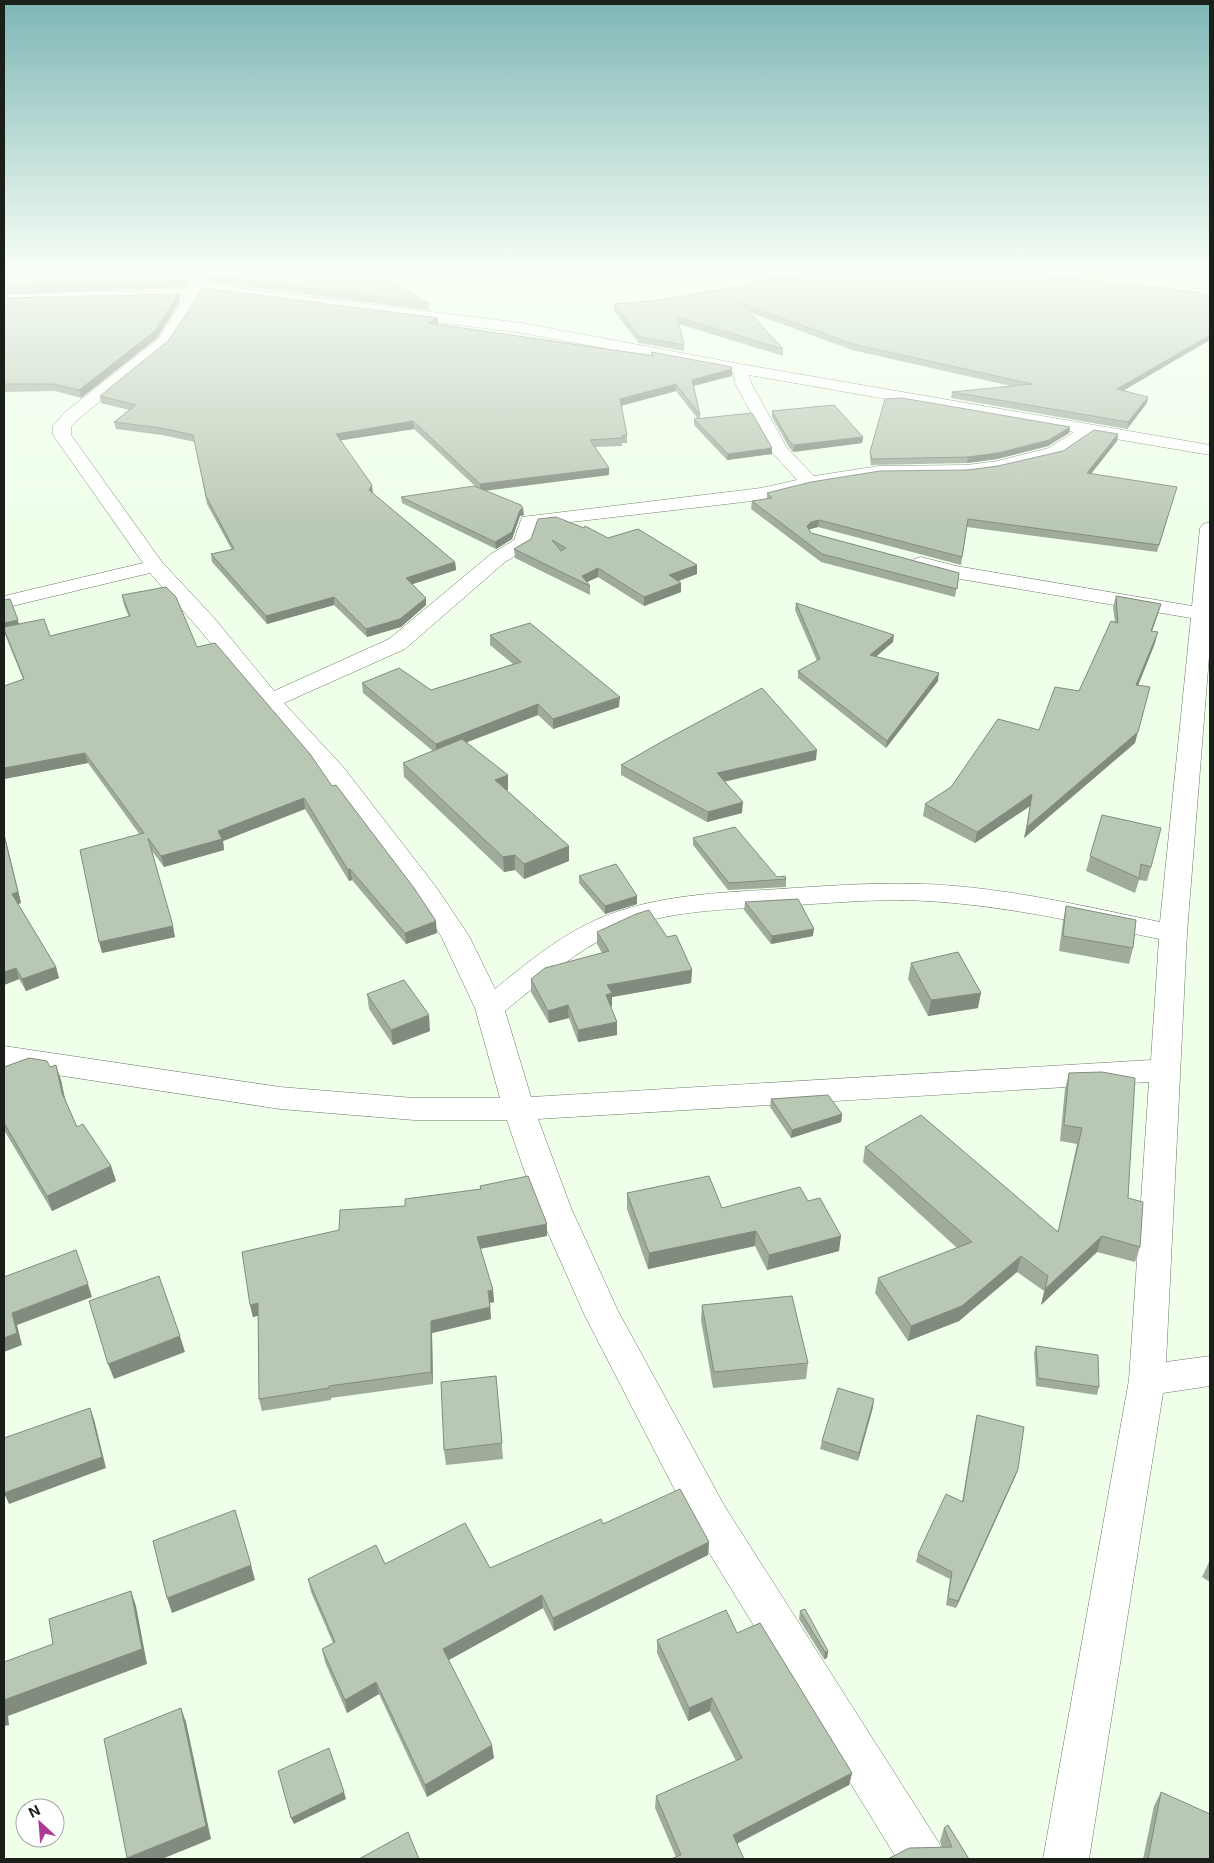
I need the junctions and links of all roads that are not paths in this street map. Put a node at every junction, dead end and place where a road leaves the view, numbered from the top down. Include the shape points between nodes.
1 (145, 357) edge
2 (676, 357) edge
3 (740, 369) junction
4 (1088, 430) junction
5 (1210, 450) edge
6 (810, 482) junction
7 (1210, 528) edge
8 (900, 558) edge
9 (155, 566) junction
10 (4, 602) edge
11 (1206, 615) edge
12 (270, 701) junction
13 (1173, 933) junction
14 (490, 1008) junction
15 (4, 1057) edge
16 (1166, 1070) junction
17 (519, 1109) junction
18 (1210, 1372) edge
19 (1147, 1380) junction
20 (923, 1859) edge
21 (1066, 1859) edge

1 - 9 street via 70,417 62,426 62,435
2 - 3 street
3 - 4 street
3 - 6 street via 743,383 780,451
4 - 5 street
4 - 6 street via 1055,452 997,466 879,472
6 - 12 street via 761,494 529,521 523,543 498,558 397,644
7 - 11 street
8 - 11 street via 954,572
9 - 10 street
9 - 12 street
11 - 13 street
12 - 14 street via 335,774 427,893 455,936
13 - 14 street via 1003,900 923,892 727,901 656,910 608,924 561,952
13 - 16 street
14 - 17 street
15 - 17 street via 280,1098 414,1109
16 - 17 street
16 - 19 street
17 - 20 street via 554,1208 603,1316 711,1520
18 - 19 street
19 - 21 street

